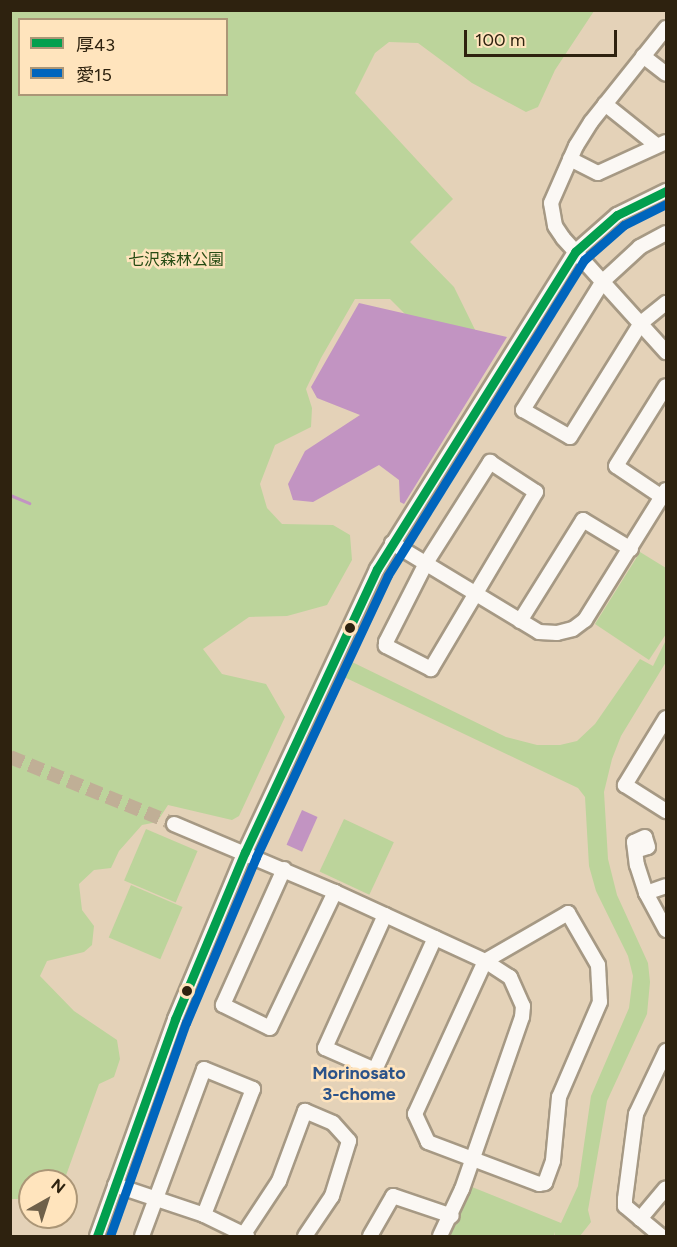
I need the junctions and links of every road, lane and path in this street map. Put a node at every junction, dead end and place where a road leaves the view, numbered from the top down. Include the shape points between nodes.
1 (666, 28) edge
2 (643, 56) junction
3 (666, 74) edge
4 (605, 104) junction
5 (661, 143) edge
6 (570, 159) junction
7 (666, 191) edge
8 (666, 233) edge
9 (575, 252) junction
10 (603, 281) junction
11 (666, 303) edge
12 (641, 323) junction
13 (666, 352) edge
14 (666, 386) edge
15 (664, 493) edge
16 (392, 543) junction
17 (632, 549) junction
18 (426, 563) junction
19 (474, 593) junction
20 (520, 621) junction
21 (666, 718) edge
22 (662, 735) edge
23 (666, 811) edge
24 (174, 824) tunnel mouth
25 (638, 850) dead end
26 (245, 852) junction
27 (284, 869) junction
28 (666, 886) edge
29 (335, 892) junction
30 (646, 893) junction
31 (385, 915) junction
32 (666, 930) edge
33 (435, 938) junction
34 (485, 961) junction
35 (666, 1051) edge
36 (472, 1160) junction
37 (115, 1185) junction
38 (666, 1188) edge
39 (155, 1198) junction
40 (204, 1215) junction
41 (452, 1216) junction
42 (640, 1219) junction
43 (245, 1235) edge
44 (97, 1236) edge
45 (142, 1236) edge
46 (305, 1236) edge
47 (370, 1236) edge
48 (440, 1236) edge
49 (662, 1236) edge

1 - 2 street
2 - 3 street
2 - 4 street
4 - 5 street
4 - 6 street
5 - 6 street via 598,173
6 - 9 street via 551,203 555,226
7 - 9 street via 617,215
8 - 10 street via 640,247
9 - 10 street
9 - 16 street
10 - 12 street
10 - 12 street via 523,410 570,437
11 - 12 street
12 - 13 street
14 - 15 street via 616,466
15 - 17 street
16 - 18 street
16 - 26 street via 358,607
17 - 20 street via 585,620 573,629 539,632
17 - 20 street via 583,520
18 - 19 street
18 - 19 street via 386,646 434,668
18 - 19 street via 490,462 537,492
19 - 20 street
21 - 22 street
22 - 23 street via 625,785
24 - 26 street
25 - 30 street via 637,865
26 - 27 street
26 - 37 street via 175,1019
27 - 29 street
27 - 29 street via 223,1005 270,1028
28 - 30 street
29 - 31 street
30 - 32 street
31 - 33 street
31 - 33 street via 325,1048 375,1070
33 - 34 street
34 - 36 street via 510,977 523,1006
34 - 36 street via 415,1114 428,1142
34 - 36 street via 568,913 592,951 601,984 595,1016 559,1097 553,1161 544,1183
35 - 42 street via 636,1114 625,1206
36 - 41 street
37 - 39 street
37 - 44 street
38 - 42 street
39 - 40 street
39 - 40 street via 204,1070 253,1089
39 - 45 street
40 - 43 street
41 - 47 street via 393,1196
41 - 48 street
42 - 49 street
43 - 46 street via 279,1181 305,1111 333,1123 349,1141 332,1196

